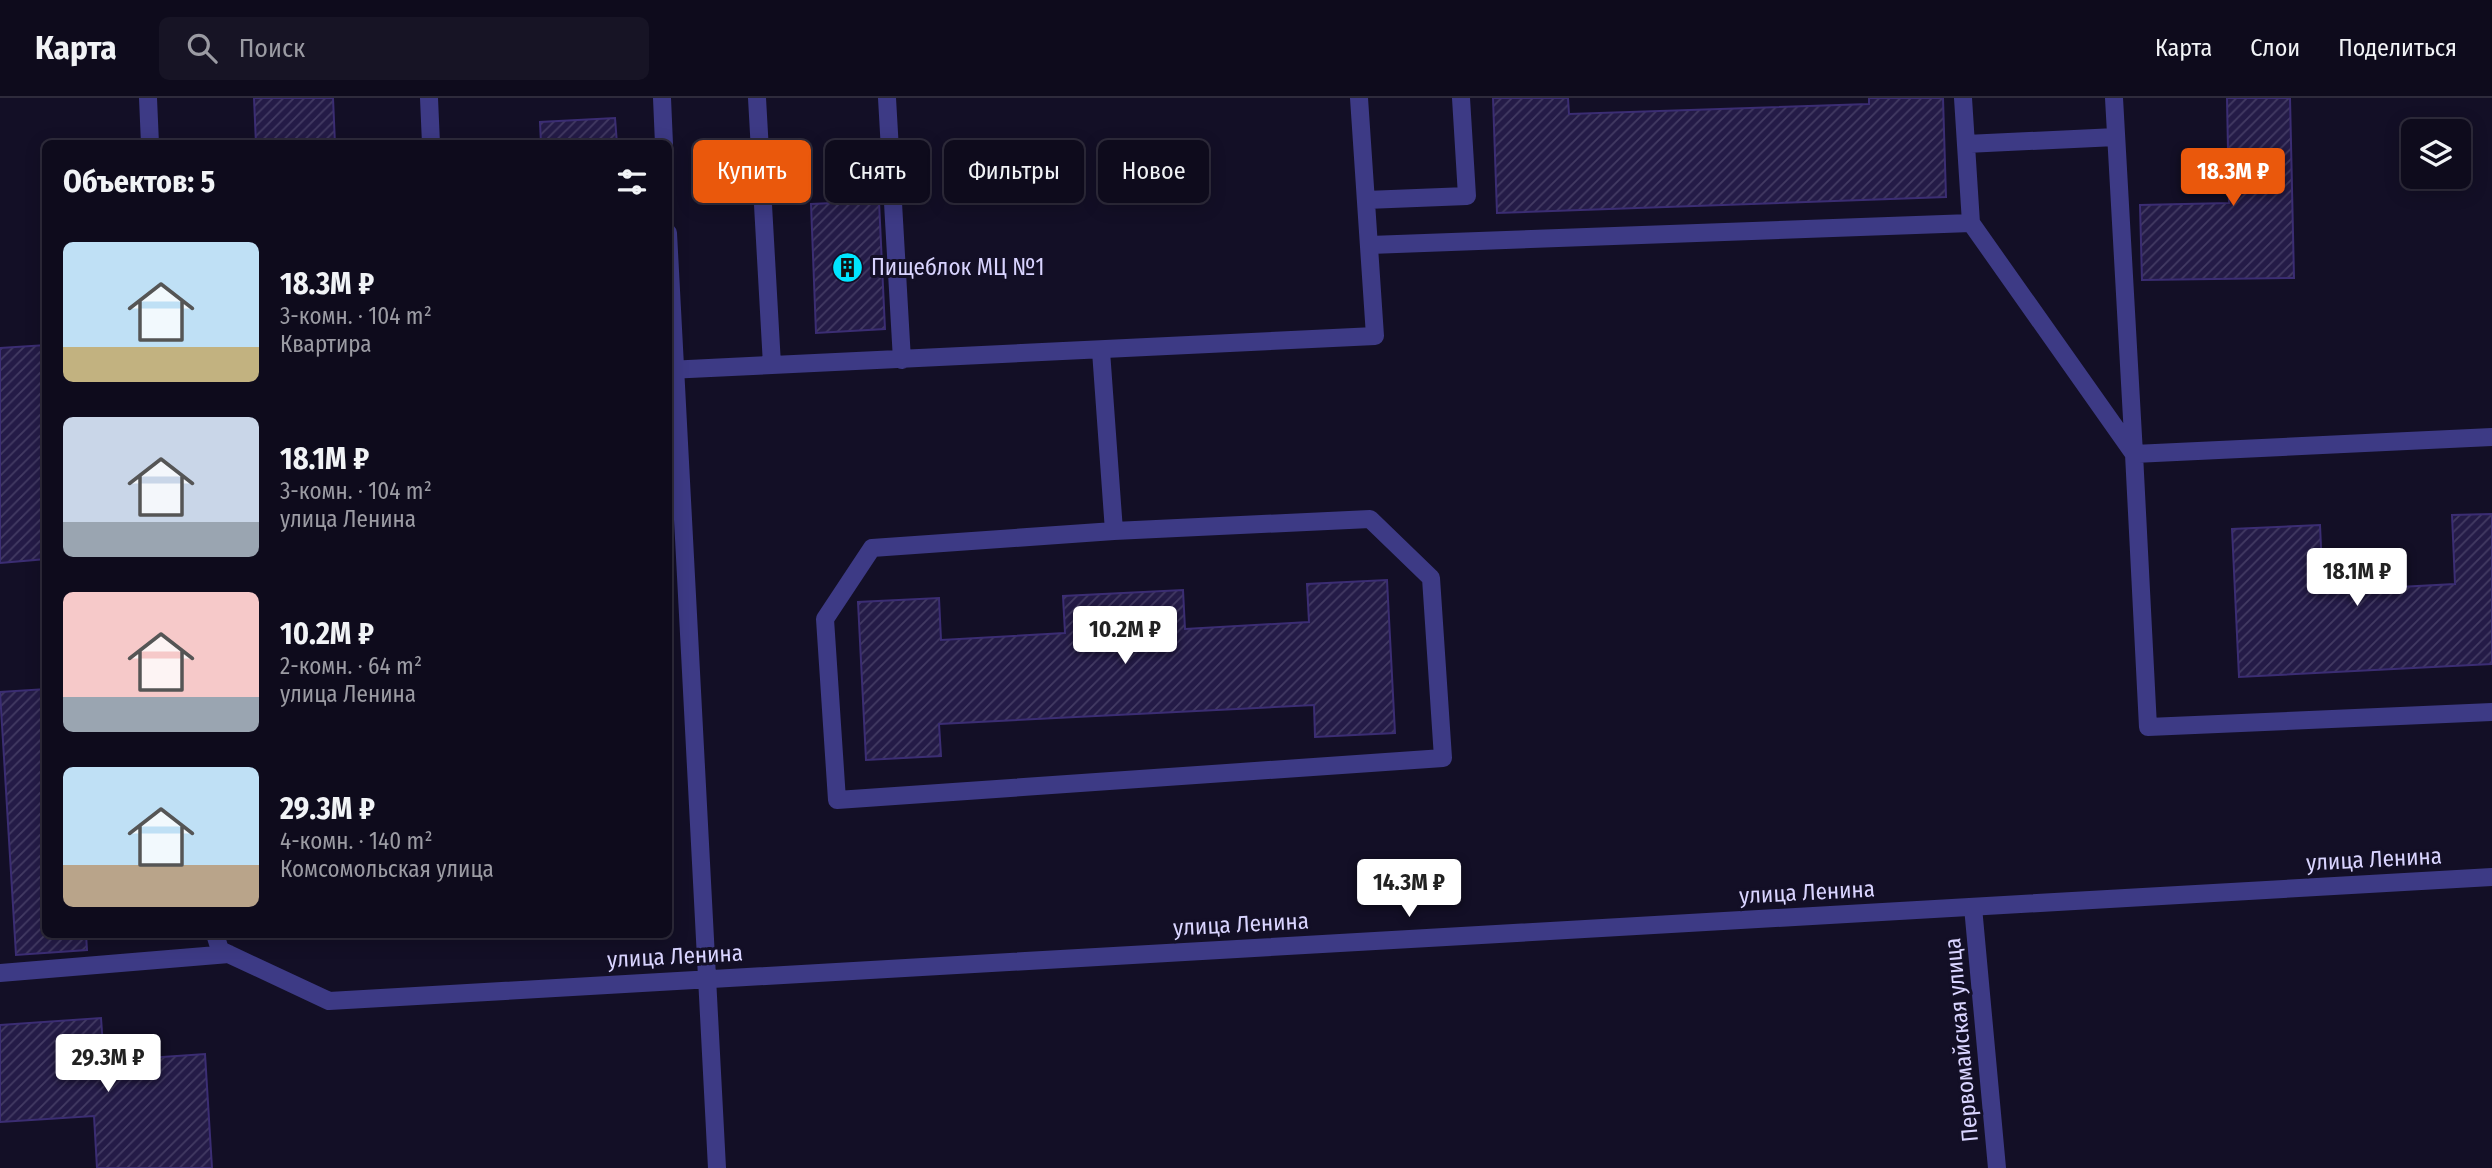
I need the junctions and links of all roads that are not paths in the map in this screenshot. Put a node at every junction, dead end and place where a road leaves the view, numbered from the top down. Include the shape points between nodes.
1 (148, 98) edge
2 (429, 98) edge
3 (662, 98) edge
4 (757, 98) edge
5 (887, 98) edge
6 (1359, 98) edge
7 (1461, 98) edge
8 (1963, 98) edge
9 (2114, 98) edge
10 (2116, 137) junction
11 (150, 140) edge
12 (431, 140) edge
13 (664, 140) edge
14 (1966, 144) junction
15 (1366, 200) junction
16 (1971, 223) junction
17 (1370, 245) junction
18 (1101, 351) junction
19 (902, 360) junction
20 (772, 365) junction
21 (672, 370) edge
22 (2492, 437) edge
23 (2134, 454) junction
24 (1114, 531) junction
25 (2492, 712) edge
26 (2492, 877) edge
27 (1973, 907) junction
28 (216, 938) edge
29 (229, 954) junction
30 (0, 973) edge
31 (706, 978) junction
32 (716, 1168) edge
33 (1997, 1168) edge

1 - 11 street
2 - 12 street
3 - 13 street
4 - 20 street
5 - 19 street
6 - 15 street
7 - 15 street via 1467,196
8 - 14 street
9 - 10 street
10 - 14 street
10 - 23 street
14 - 16 street
15 - 17 street
16 - 17 street
16 - 23 street
17 - 18 street via 1376,336
18 - 19 street
18 - 24 street
19 - 20 street
20 - 21 street
21 - 31 street
22 - 23 street
23 - 25 street via 2148,727
24 - 24 street via 872,548 825,619 837,800 1443,758 1431,578 1370,519
26 - 27 street, улица Ленина
27 - 31 street, улица Ленина
27 - 33 street, Первомайская улица
28 - 29 street via 220,950
29 - 30 street
29 - 31 street, улица Ленина via 329,1001
31 - 32 street

